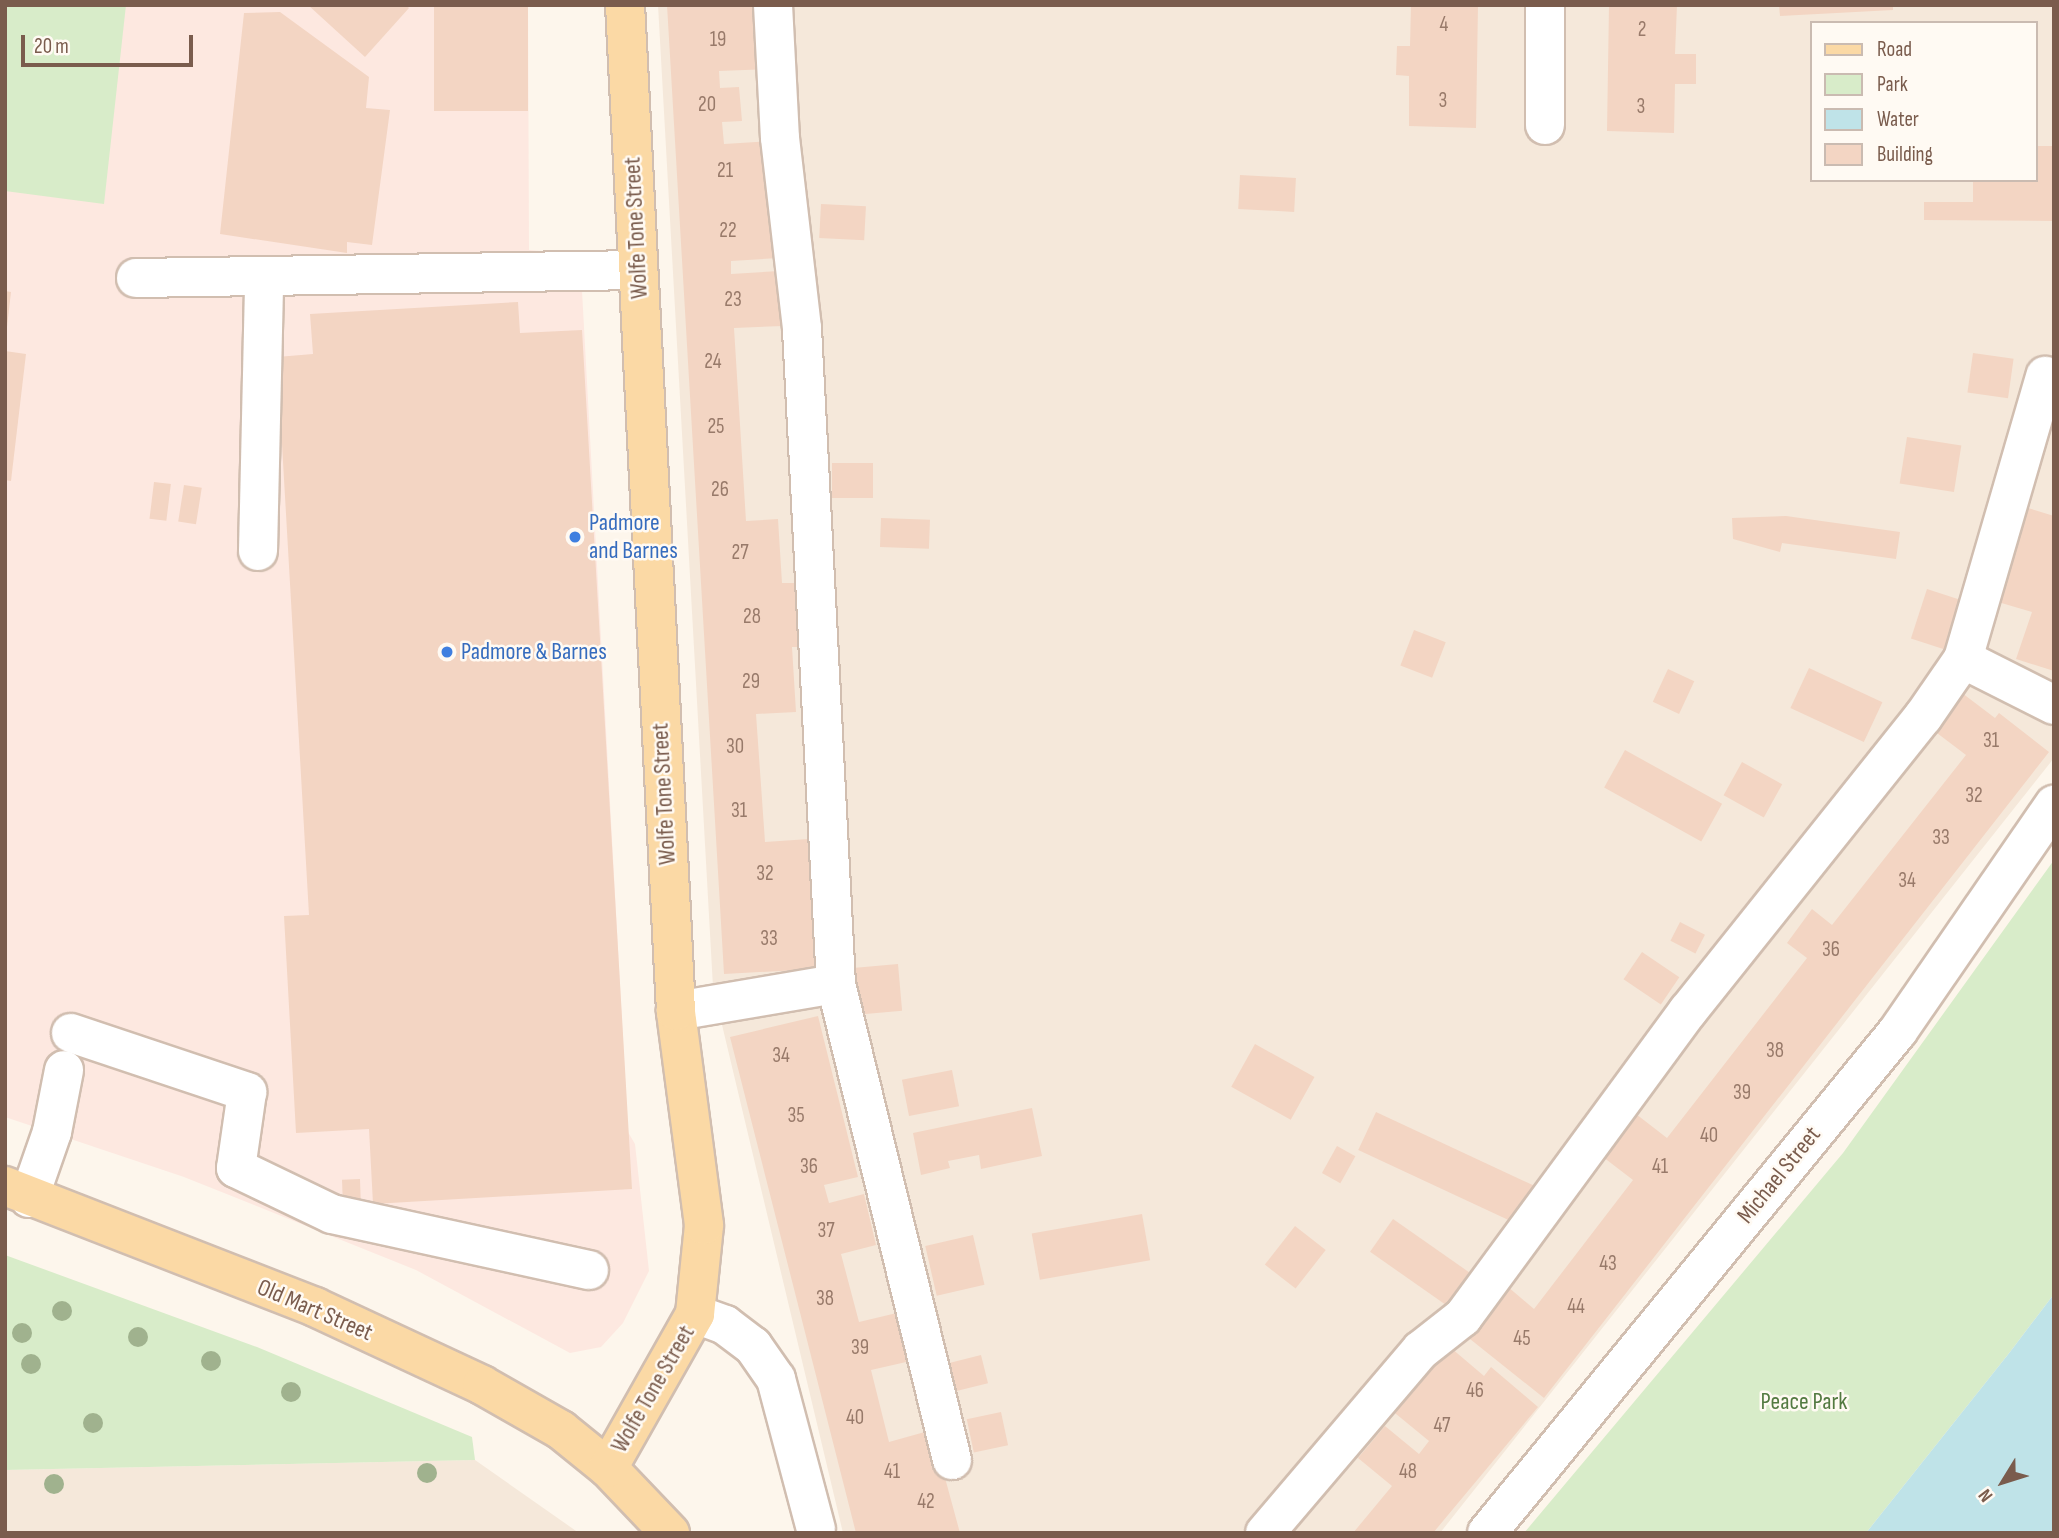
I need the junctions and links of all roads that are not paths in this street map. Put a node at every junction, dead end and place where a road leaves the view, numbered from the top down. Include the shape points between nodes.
1 (625, 5) edge
2 (773, 5) edge
3 (1545, 5) edge
4 (1545, 125) dead end
5 (638, 270) junction
6 (136, 278) dead end
7 (264, 279) junction
8 (2045, 376) dead end
9 (258, 551) dead end
10 (1963, 659) junction
11 (2054, 705) edge
12 (2054, 805) edge
13 (836, 984) junction
14 (676, 1011) junction
15 (71, 1033) dead end
16 (64, 1070) dead end
17 (17, 1192) edge
18 (589, 1270) dead end
19 (695, 1314) junction
20 (952, 1460) dead end
21 (608, 1468) junction
22 (816, 1529) dead end
23 (670, 1533) edge
24 (1265, 1533) edge
25 (1487, 1533) edge

1 - 5 main road, Wolfe Tone Street
2 - 13 street via 780,138 802,330
3 - 4 street
5 - 7 street
5 - 14 main road, Wolfe Tone Street
6 - 7 street
7 - 9 street
8 - 10 street
10 - 11 street
10 - 24 street via 1923,716 1688,1011 1463,1317 1421,1350
12 - 25 street, Michael Street via 1898,1031
13 - 14 street
13 - 20 street
14 - 19 main road, Wolfe Tone Street via 704,1225
15 - 18 street via 247,1092 236,1168 332,1214
16 - 17 street via 52,1132
17 - 21 main road, Old Mart Street via 315,1307 464,1376 561,1430
19 - 21 main road, Wolfe Tone Street
19 - 22 street via 725,1325 752,1346 776,1379
21 - 23 main road, Wolfe Tone Street

